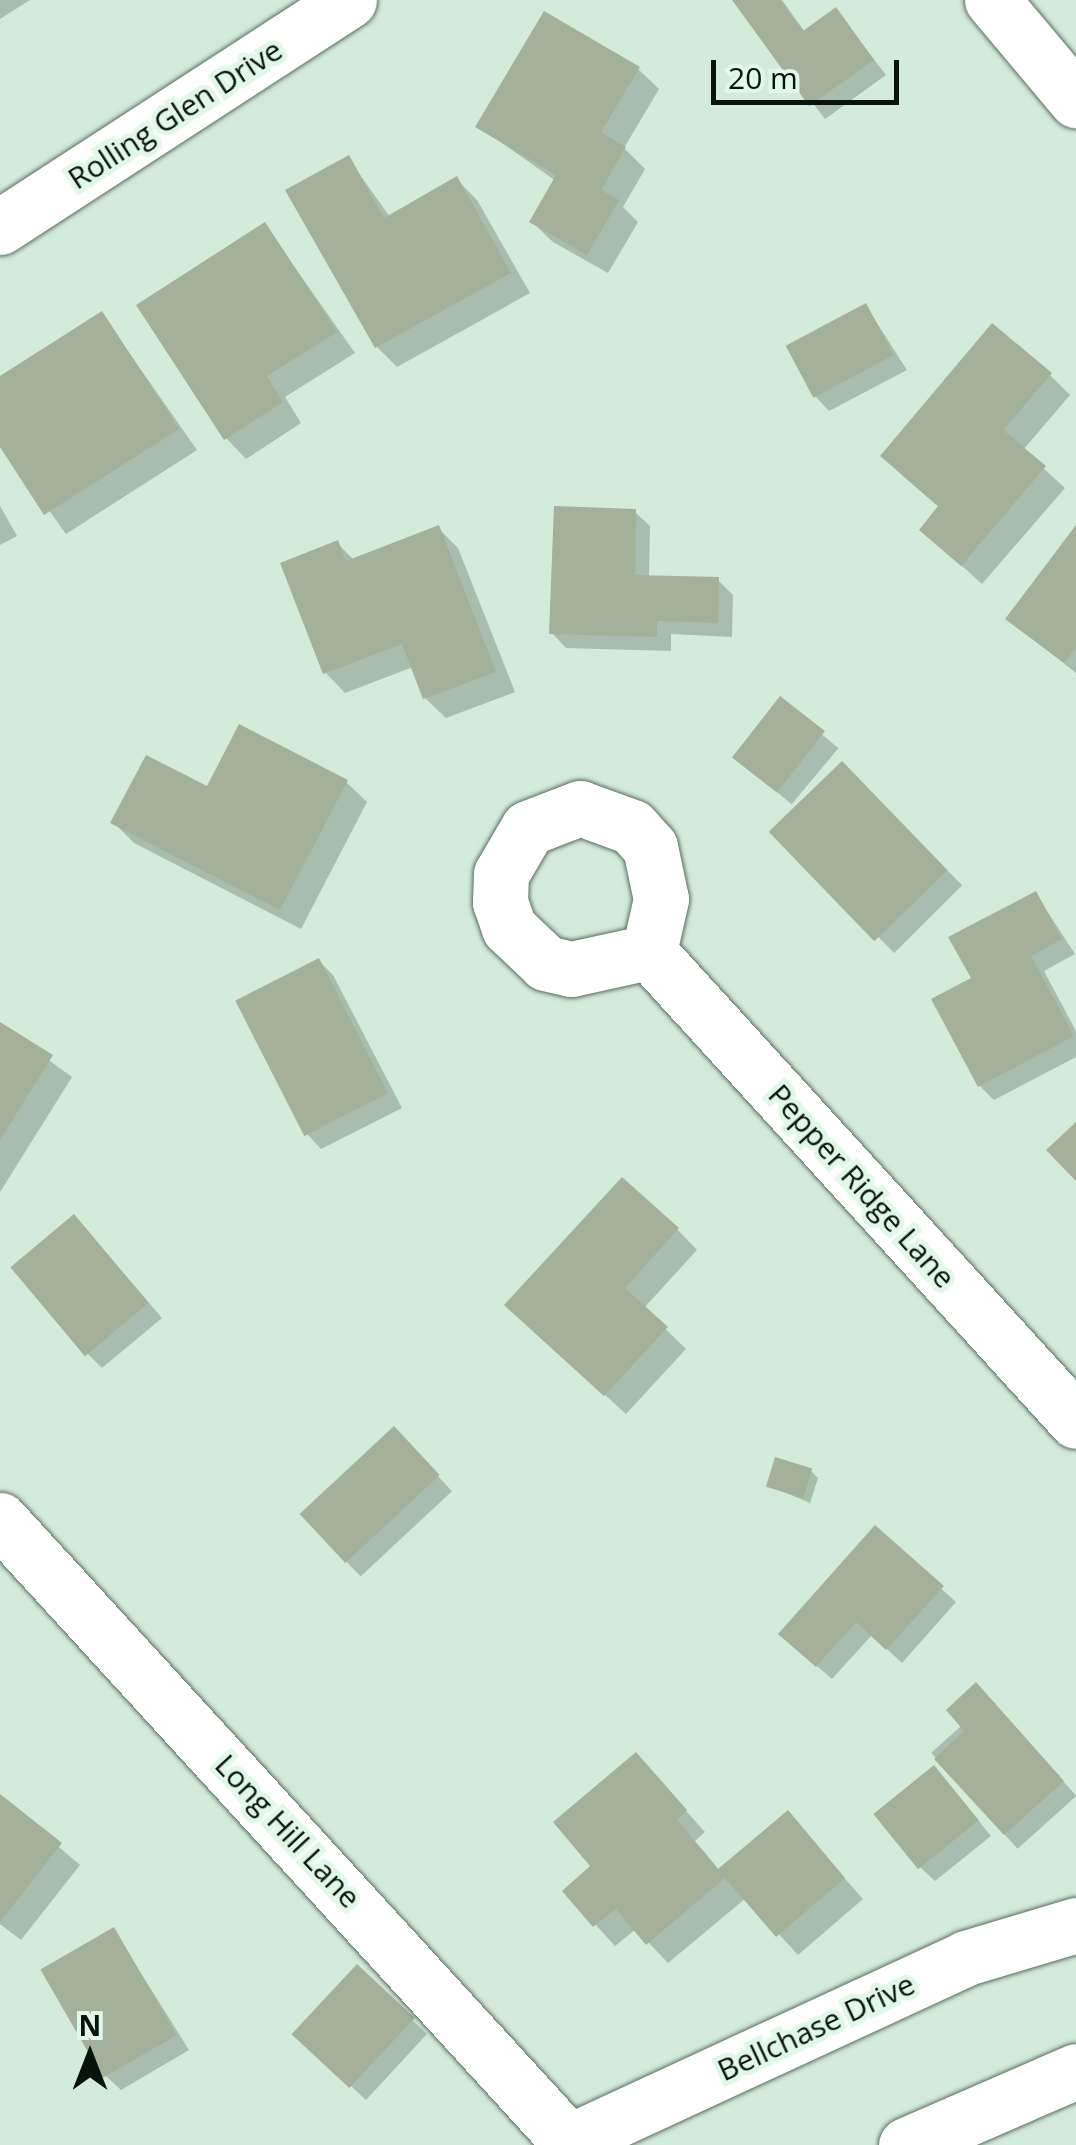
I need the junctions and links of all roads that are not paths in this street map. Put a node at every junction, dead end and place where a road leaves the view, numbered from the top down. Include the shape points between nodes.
1 (350, 0) edge
2 (992, 0) edge
3 (1076, 100) edge
4 (0, 228) edge
5 (649, 952) dead end
6 (1076, 1420) edge
7 (0, 1520) edge
8 (1076, 1925) edge
9 (1076, 2071) edge
10 (568, 2144) edge
11 (906, 2145) edge

1 - 4 street, Rolling Glen Drive
2 - 3 street
5 - 6 street, Pepper Ridge Lane
7 - 10 street, Long Hill Lane
8 - 10 street, Bellchase Drive via 966,1958
9 - 11 street

